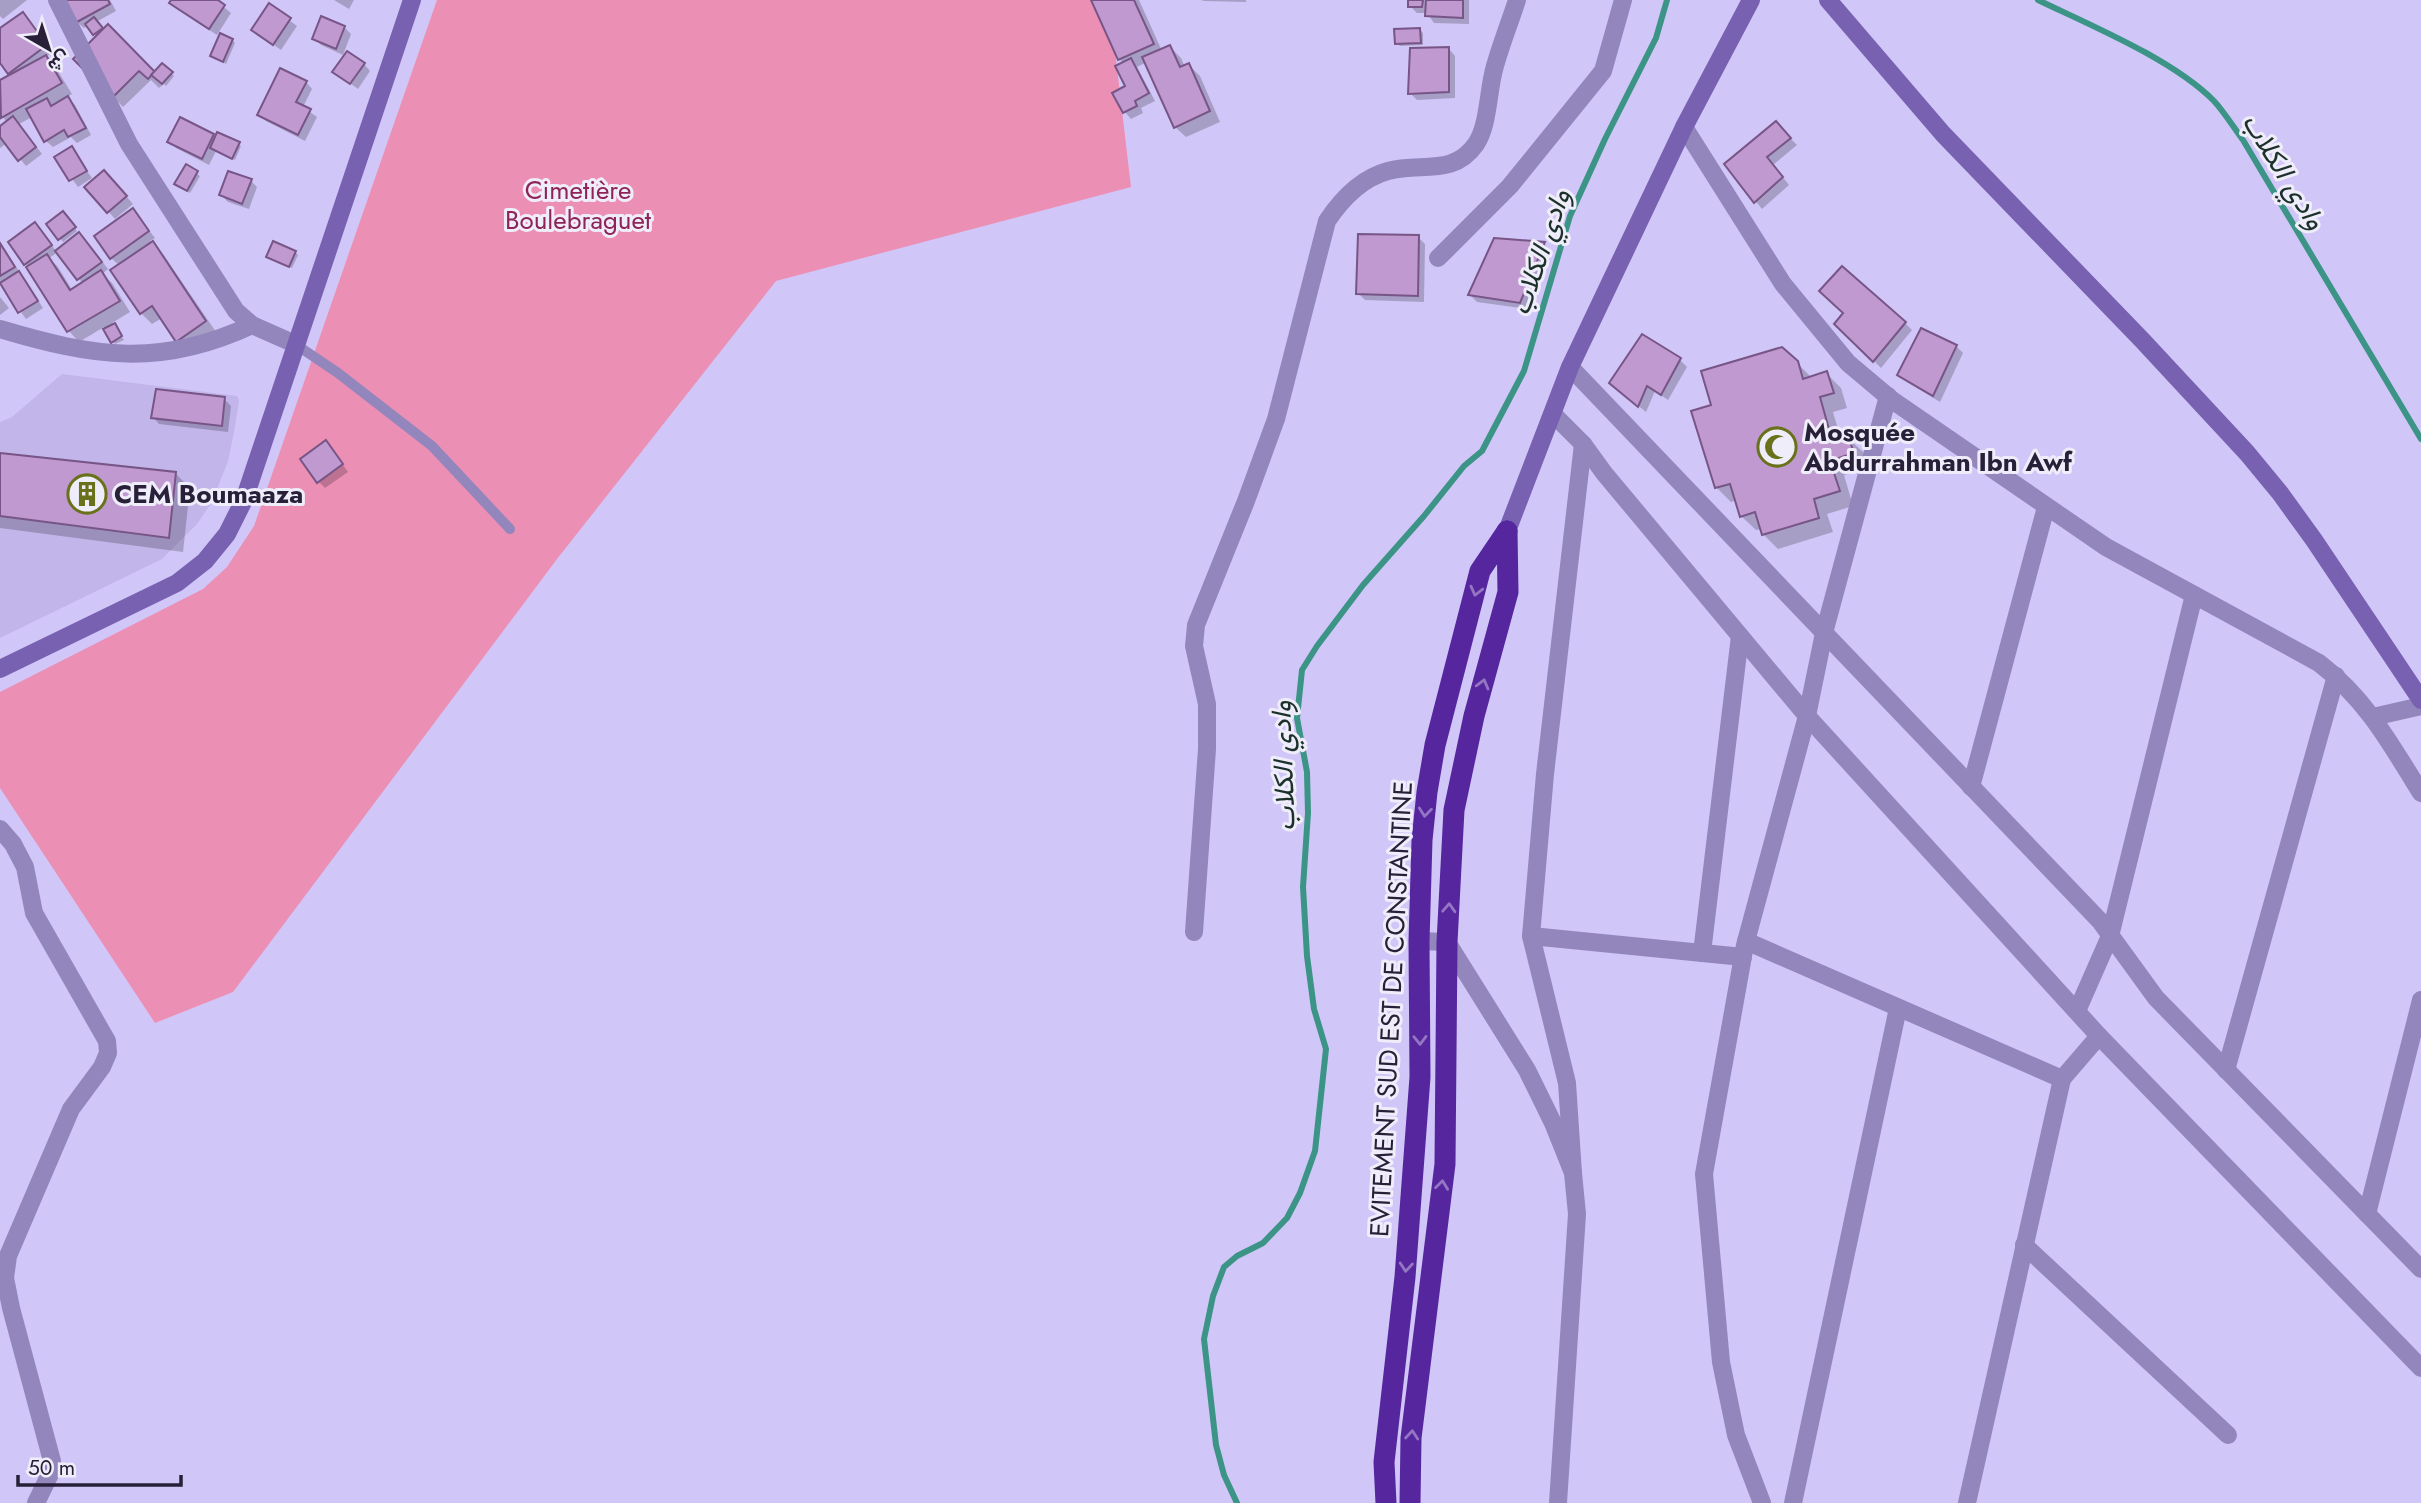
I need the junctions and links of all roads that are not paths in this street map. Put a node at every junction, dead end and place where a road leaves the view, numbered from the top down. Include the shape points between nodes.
1 (57, 0) edge
2 (412, 0) edge
3 (1517, 0) edge
4 (1623, 0) edge
5 (1751, 0) edge
6 (1828, 0) edge
7 (1684, 127) junction
8 (1438, 258) dead end
9 (252, 325) junction
10 (0, 329) edge
11 (295, 344) junction
12 (1570, 367) junction
13 (1888, 396) junction
14 (1553, 414) junction
15 (1583, 444) junction
16 (2046, 507) junction
17 (510, 530) dead end
18 (1507, 531) junction
19 (2194, 596) junction
20 (1824, 633) junction
21 (1740, 636) junction
22 (0, 668) edge
23 (2336, 676) junction
24 (2421, 700) edge
25 (2421, 706) edge
26 (1807, 716) junction
27 (2373, 717) junction
28 (1971, 787) junction
29 (2421, 793) edge
30 (0, 829) edge
31 (1194, 932) dead end
32 (1531, 936) junction
33 (2110, 936) junction
34 (1419, 941) junction
35 (1447, 942) junction
36 (1744, 949) junction
37 (1702, 953) junction
38 (2421, 1000) edge
39 (1898, 1008) junction
40 (2077, 1012) junction
41 (2099, 1036) junction
42 (2226, 1070) junction
43 (2062, 1079) junction
44 (1573, 1173) junction
45 (2367, 1214) junction
46 (2024, 1245) junction
47 (2421, 1269) edge
48 (2421, 1368) edge
49 (2228, 1436) dead end
50 (36, 1503) edge
51 (1386, 1503) edge
52 (1410, 1503) edge
53 (1558, 1503) edge
54 (1762, 1503) edge
55 (1793, 1503) edge
56 (1967, 1503) edge

1 - 9 street via 129,144 236,311
2 - 11 main road
3 - 31 street via 1495,64 1483,130 1476,144 1454,163 1387,171 1339,204 1327,221 1276,419 1196,625 1194,646 1207,704 1207,749
4 - 8 street via 1603,71 1510,186
5 - 7 main road, EVITEMENT SUD EST DE CONSTANTINE
6 - 24 main road via 1943,135 2247,453 2307,531
7 - 12 main road, EVITEMENT SUD EST DE CONSTANTINE
7 - 13 street via 1783,284 1848,363
9 - 10 street via 187,349 153,354 99,353
9 - 11 street
11 - 17 lane via 432,446
11 - 22 main road via 244,500 227,534 205,561 177,583
12 - 14 main road, EVITEMENT SUD EST DE CONSTANTINE
12 - 20 street
13 - 16 street
13 - 20 street
14 - 15 street
14 - 18 main road, EVITEMENT SUD EST DE CONSTANTINE
15 - 21 street
15 - 32 street
16 - 19 street
16 - 28 street
18 -> 34 highway, EVITEMENT SUD EST DE CONSTANTINE via 1480,571 1435,745 1422,841
35 -> 18 highway, EVITEMENT SUD EST DE CONSTANTINE via 1454,810 1508,592
19 - 23 street
19 - 33 street
20 - 26 street
20 - 28 street
21 - 26 street
21 - 37 street
23 - 27 street
23 - 42 street
25 - 27 street
26 - 36 street
26 - 40 street
27 - 29 street
28 - 33 street
30 - 50 street via 25,867 34,913 107,1041 108,1053 71,1109 8,1256 5,1278 9,1298 52,1461
32 - 37 street
32 - 44 street via 1567,1083
33 - 40 street
33 - 42 street via 2156,998
34 - 35 street
34 -> 51 highway, EVITEMENT SUD EST DE CONSTANTINE via 1420,1077 1405,1277 1384,1462
35 - 44 street via 1527,1070
52 -> 35 highway, EVITEMENT SUD EST DE CONSTANTINE via 1411,1438 1445,1164
36 - 37 street
36 - 39 street
36 - 54 street via 1704,1174 1721,1362 1736,1435
38 - 45 street
39 - 43 street
39 - 55 street
40 - 41 street
41 - 43 street
41 - 48 street
42 - 45 street
43 - 46 street
44 - 53 street via 1577,1214
45 - 47 street
46 - 49 street
46 - 56 street

